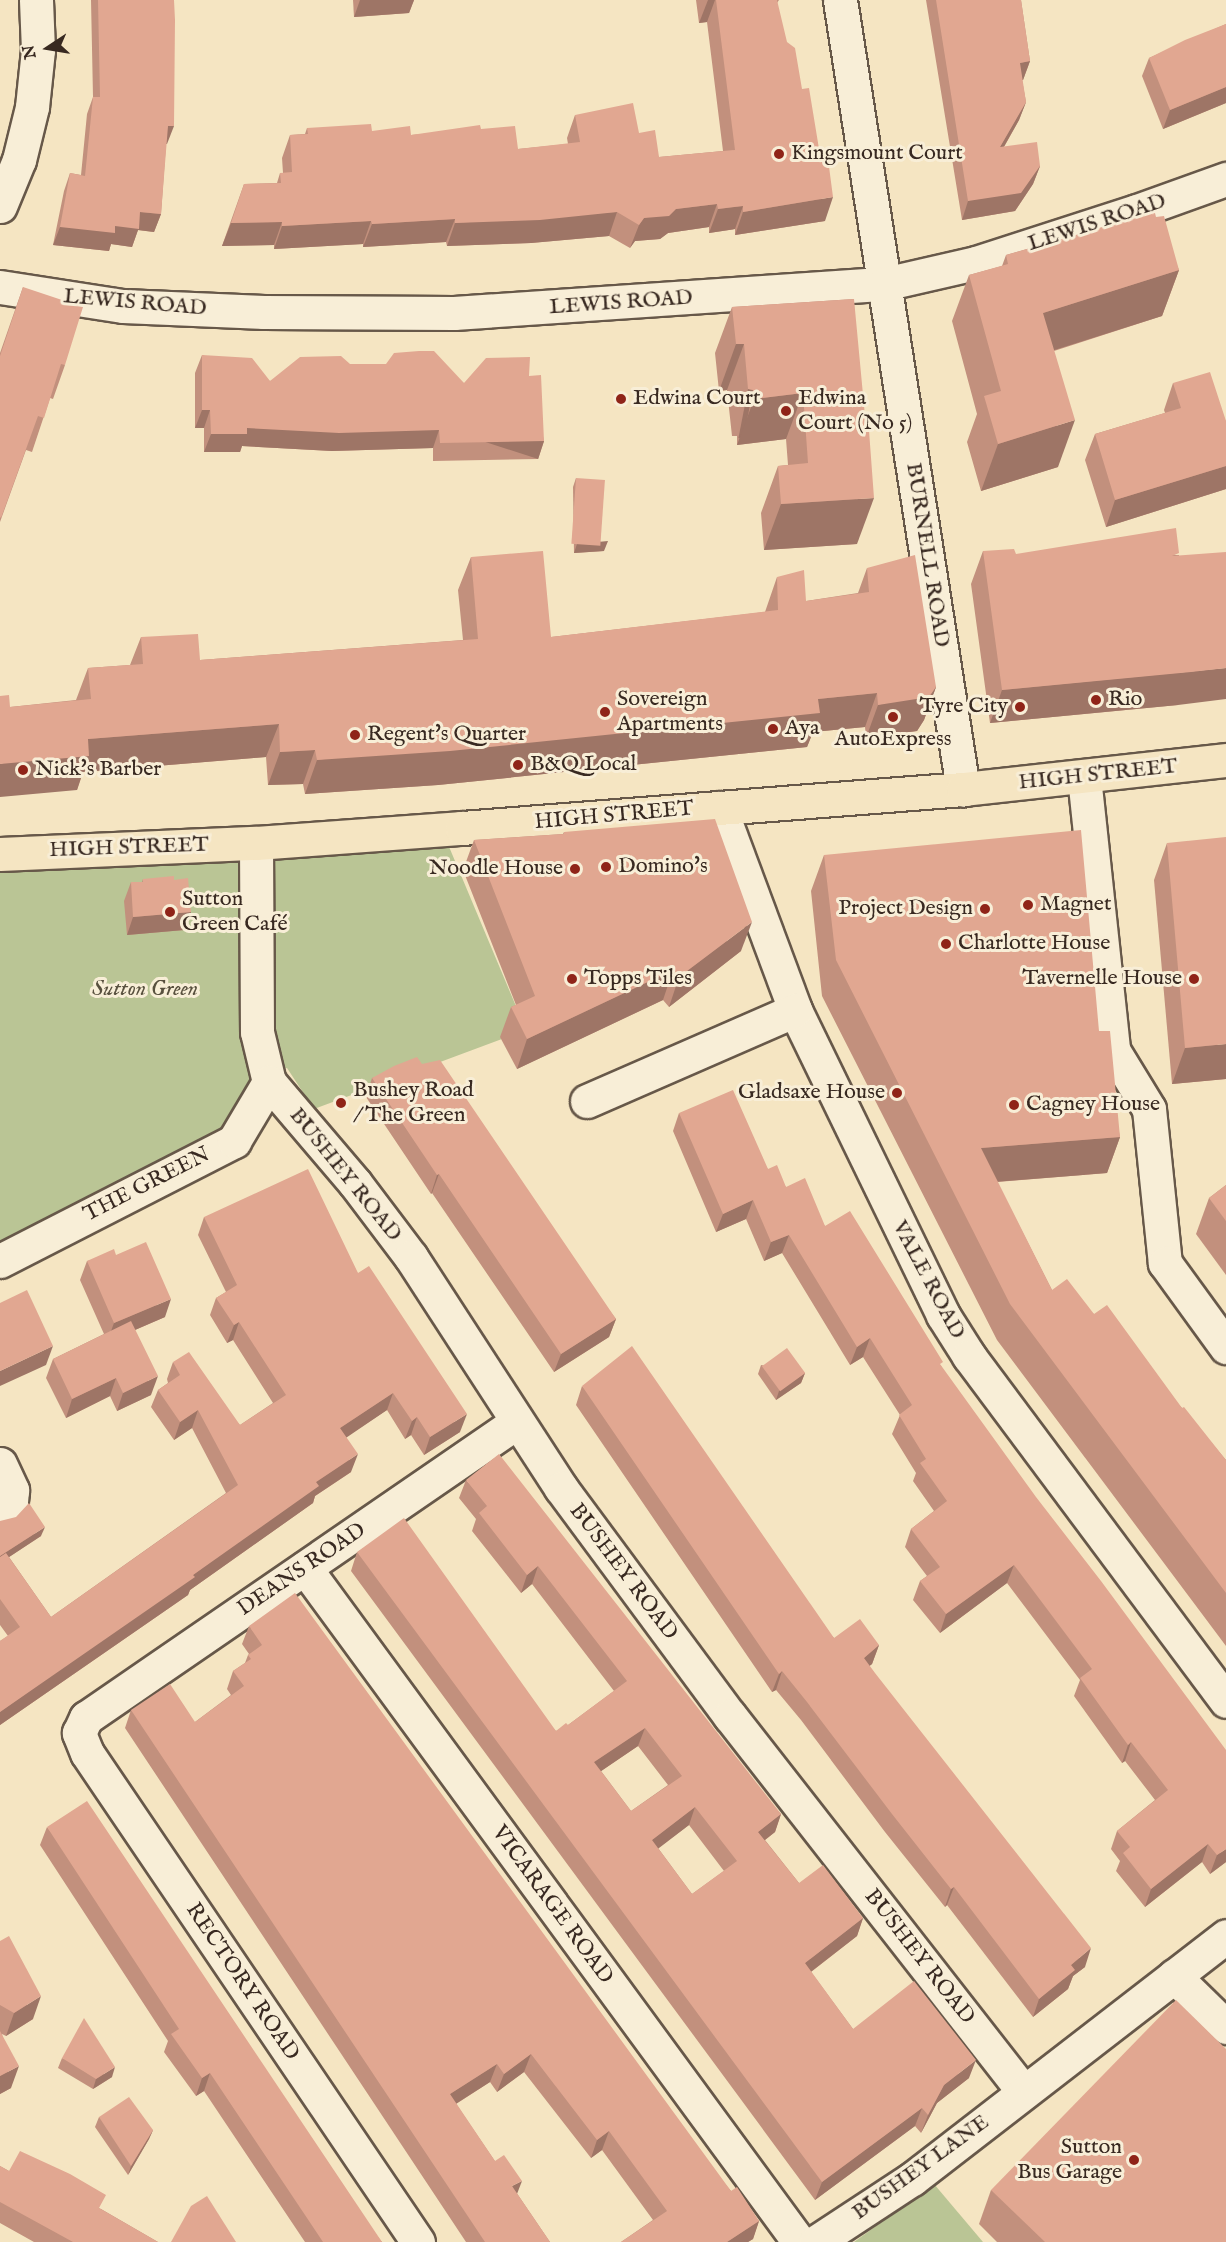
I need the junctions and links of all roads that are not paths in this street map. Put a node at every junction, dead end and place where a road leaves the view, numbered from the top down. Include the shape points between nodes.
1 (36, 0) edge
2 (840, 0) edge
3 (1226, 178) edge
4 (0, 206) edge
5 (884, 284) junction
6 (0, 287) edge
7 (1226, 760) edge
8 (1084, 777) junction
9 (963, 789) junction
10 (720, 808) junction
11 (256, 843) junction
12 (0, 854) edge
13 (795, 1010) junction
14 (269, 1082) junction
15 (586, 1101) dead end
16 (0, 1261) edge
17 (1226, 1347) edge
18 (517, 1422) junction
19 (0, 1464) edge
20 (0, 1512) edge
21 (305, 1568) junction
22 (1226, 1701) edge
23 (87, 1718) joint
24 (1226, 1936) edge
25 (1174, 1976) junction
26 (1226, 2027) edge
27 (1024, 2092) junction
28 (418, 2242) edge
29 (799, 2242) edge
30 (816, 2242) edge

1 - 4 street via 38,50 32,107 19,160
2 - 5 street, BURNELL ROAD
3 - 5 street, LEWIS ROAD via 976,263
5 - 6 street, LEWIS ROAD via 454,314 123,306
5 - 9 street, BURNELL ROAD
7 - 8 main road, HIGH STREET
8 - 9 main road, HIGH STREET
8 - 17 street via 1113,1050 1149,1109 1165,1263
9 - 10 main road, HIGH STREET
10 - 11 main road, HIGH STREET
10 - 13 street, VALE ROAD
11 - 12 main road, HIGH STREET
11 - 14 street, BUSHEY ROAD via 257,1032
13 - 15 street
13 - 22 street, VALE ROAD via 948,1323
14 - 16 street, THE GREEN via 234,1141
14 - 18 street, BUSHEY ROAD via 355,1183 411,1257
18 - 21 street, DEANS ROAD
18 - 27 street, BUSHEY ROAD via 561,1488 730,1716
19 - 20 street via 12,1490 10,1502
21 - 23 street, DEANS ROAD
21 - 29 street, VICARAGE ROAD
23 - 28 street, RECTORY ROAD via 79,1733 87,1753
24 - 25 street
25 - 26 street
25 - 27 street
27 - 30 street, BUSHEY LANE via 912,2179

